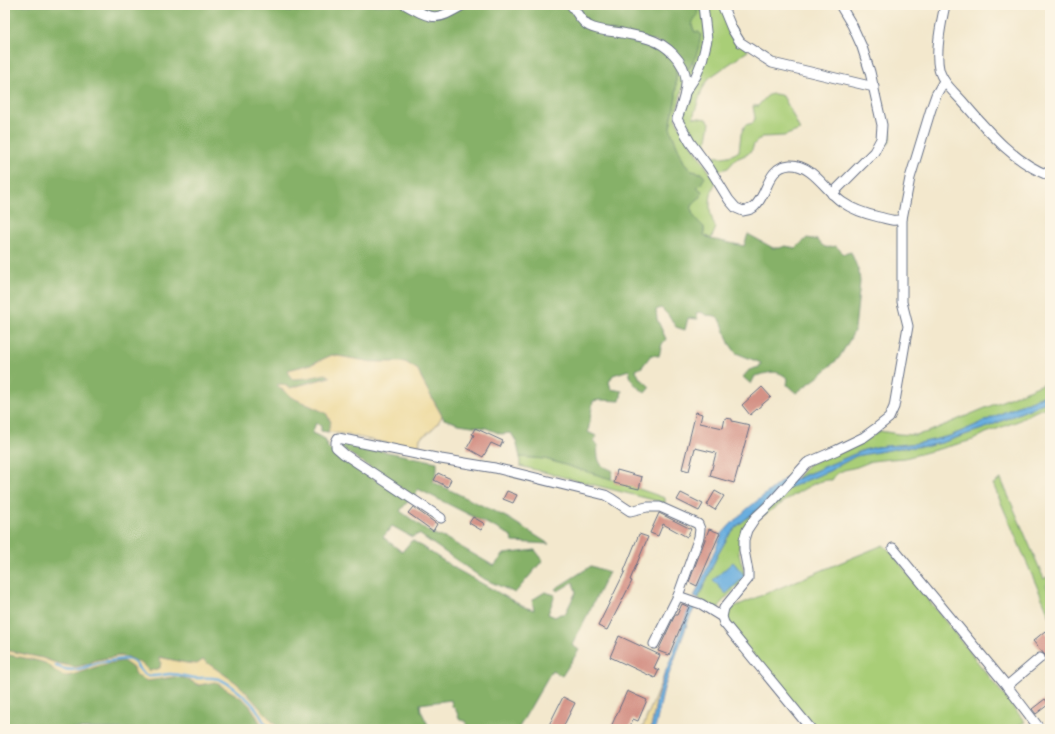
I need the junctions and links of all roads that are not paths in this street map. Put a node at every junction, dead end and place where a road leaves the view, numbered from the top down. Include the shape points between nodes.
1 (288, 5) edge
2 (302, 5) edge
3 (406, 5) edge
4 (463, 5) edge
5 (571, 5) edge
6 (703, 5) edge
7 (722, 5) edge
8 (840, 5) edge
9 (945, 5) edge
10 (944, 81) junction
11 (874, 87) junction
12 (685, 92) junction
13 (1050, 176) edge
14 (832, 194) junction
15 (902, 219) junction
16 (441, 518) dead end
17 (893, 548) dead end
18 (682, 597) junction
19 (722, 617) junction
20 (654, 644) dead end
21 (1040, 658) dead end
22 (1006, 686) junction
23 (811, 729) edge
24 (1040, 729) edge

1 - 2 street
3 - 4 street via 429,17 448,14
5 - 12 street via 588,26 650,39 663,46 682,66 686,81
6 - 12 street via 707,40 696,76
7 - 11 street via 740,42 772,63
8 - 11 street via 862,47
9 - 10 street via 938,45 939,70
10 - 13 street via 992,135 1023,162
10 - 15 street via 936,95 910,178
11 - 14 street via 882,125 881,139 874,152
12 - 14 street via 677,119 736,208 743,211 753,208 772,175 783,166 798,166 808,170
14 - 15 street via 852,208 896,221
15 - 19 street via 902,302 908,326 894,407 889,418 864,438 807,463 755,518 744,540 748,579 724,608
16 - 18 street via 344,454 336,447 338,438 495,468 605,495 630,511 660,506 698,524 700,529
17 - 22 street
18 - 19 street via 701,604
18 - 20 street
19 - 23 street via 724,623
21 - 22 street
22 - 24 street

